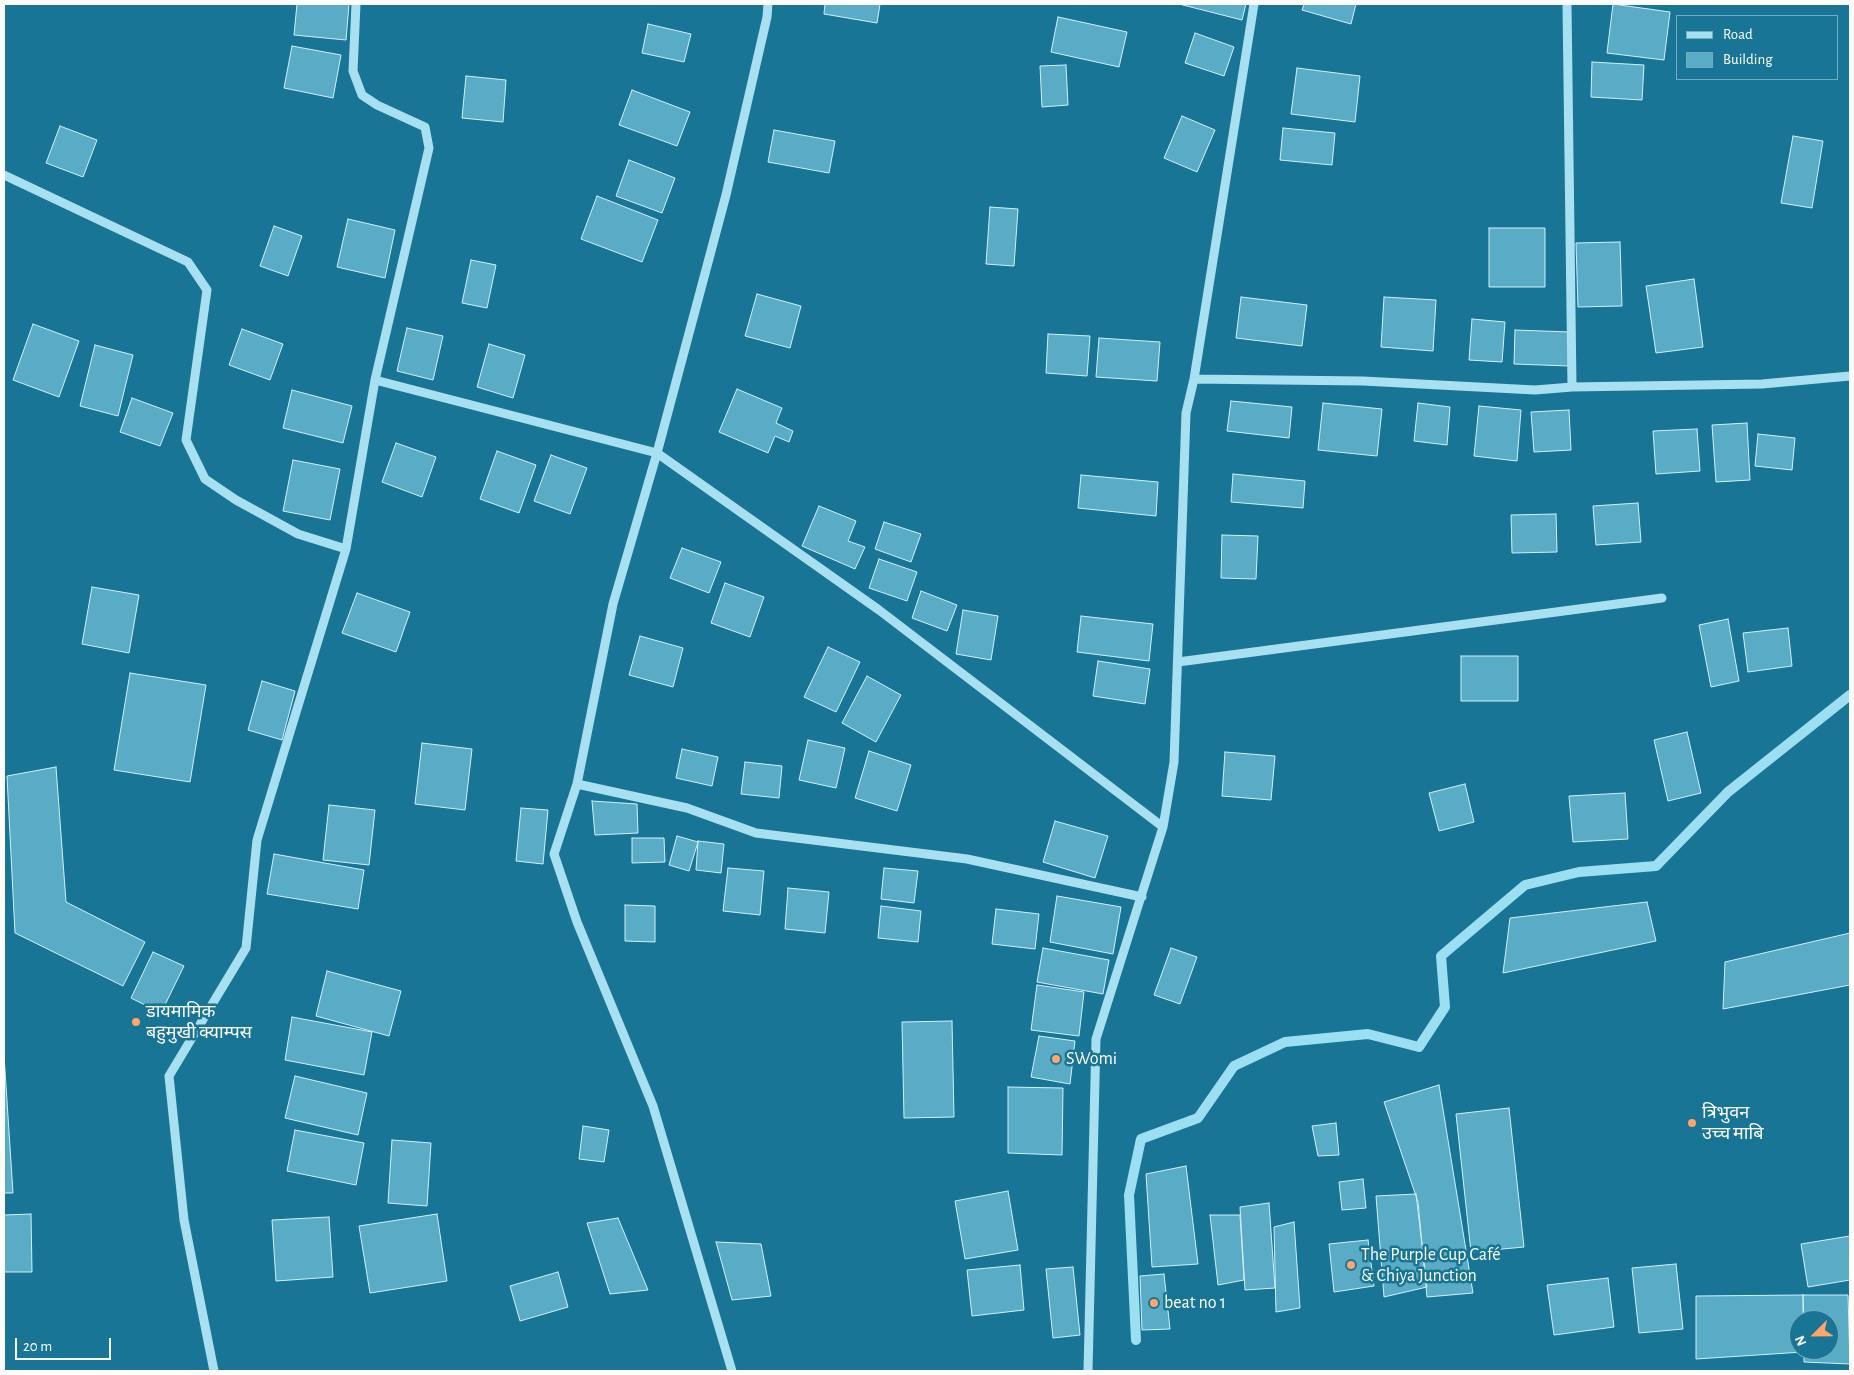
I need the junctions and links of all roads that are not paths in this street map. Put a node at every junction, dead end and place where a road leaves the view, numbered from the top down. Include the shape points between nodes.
1 (356, 4) edge
2 (768, 4) edge
3 (1254, 4) edge
4 (1567, 4) edge
5 (4, 175) edge
6 (1850, 376) edge
7 (1194, 379) junction
8 (375, 380) junction
9 (1572, 387) junction
10 (657, 453) junction
11 (346, 549) junction
12 (1662, 598) dead end
13 (1178, 662) junction
14 (577, 784) junction
15 (1163, 827) junction
16 (1142, 897) junction
17 (214, 1371) edge
18 (732, 1371) edge
19 (1088, 1371) edge

1 - 8 street via 353,71 362,95 426,127 429,148
2 - 10 street via 726,195
3 - 7 street
4 - 9 street
5 - 11 street via 188,262 207,290 186,440 205,479 298,534
6 - 9 street via 1762,384
7 - 9 street via 1363,381 1535,390
7 - 13 street via 1186,413
8 - 10 street
8 - 11 street
10 - 14 street via 613,604
10 - 15 street via 878,610
11 - 17 street via 257,840 246,948 169,1076 184,1220
12 - 13 street
13 - 15 street via 1174,762
14 - 16 street via 687,808 756,833 967,859
14 - 18 street via 554,854 577,922 652,1106
15 - 16 street
16 - 19 street via 1096,1039

